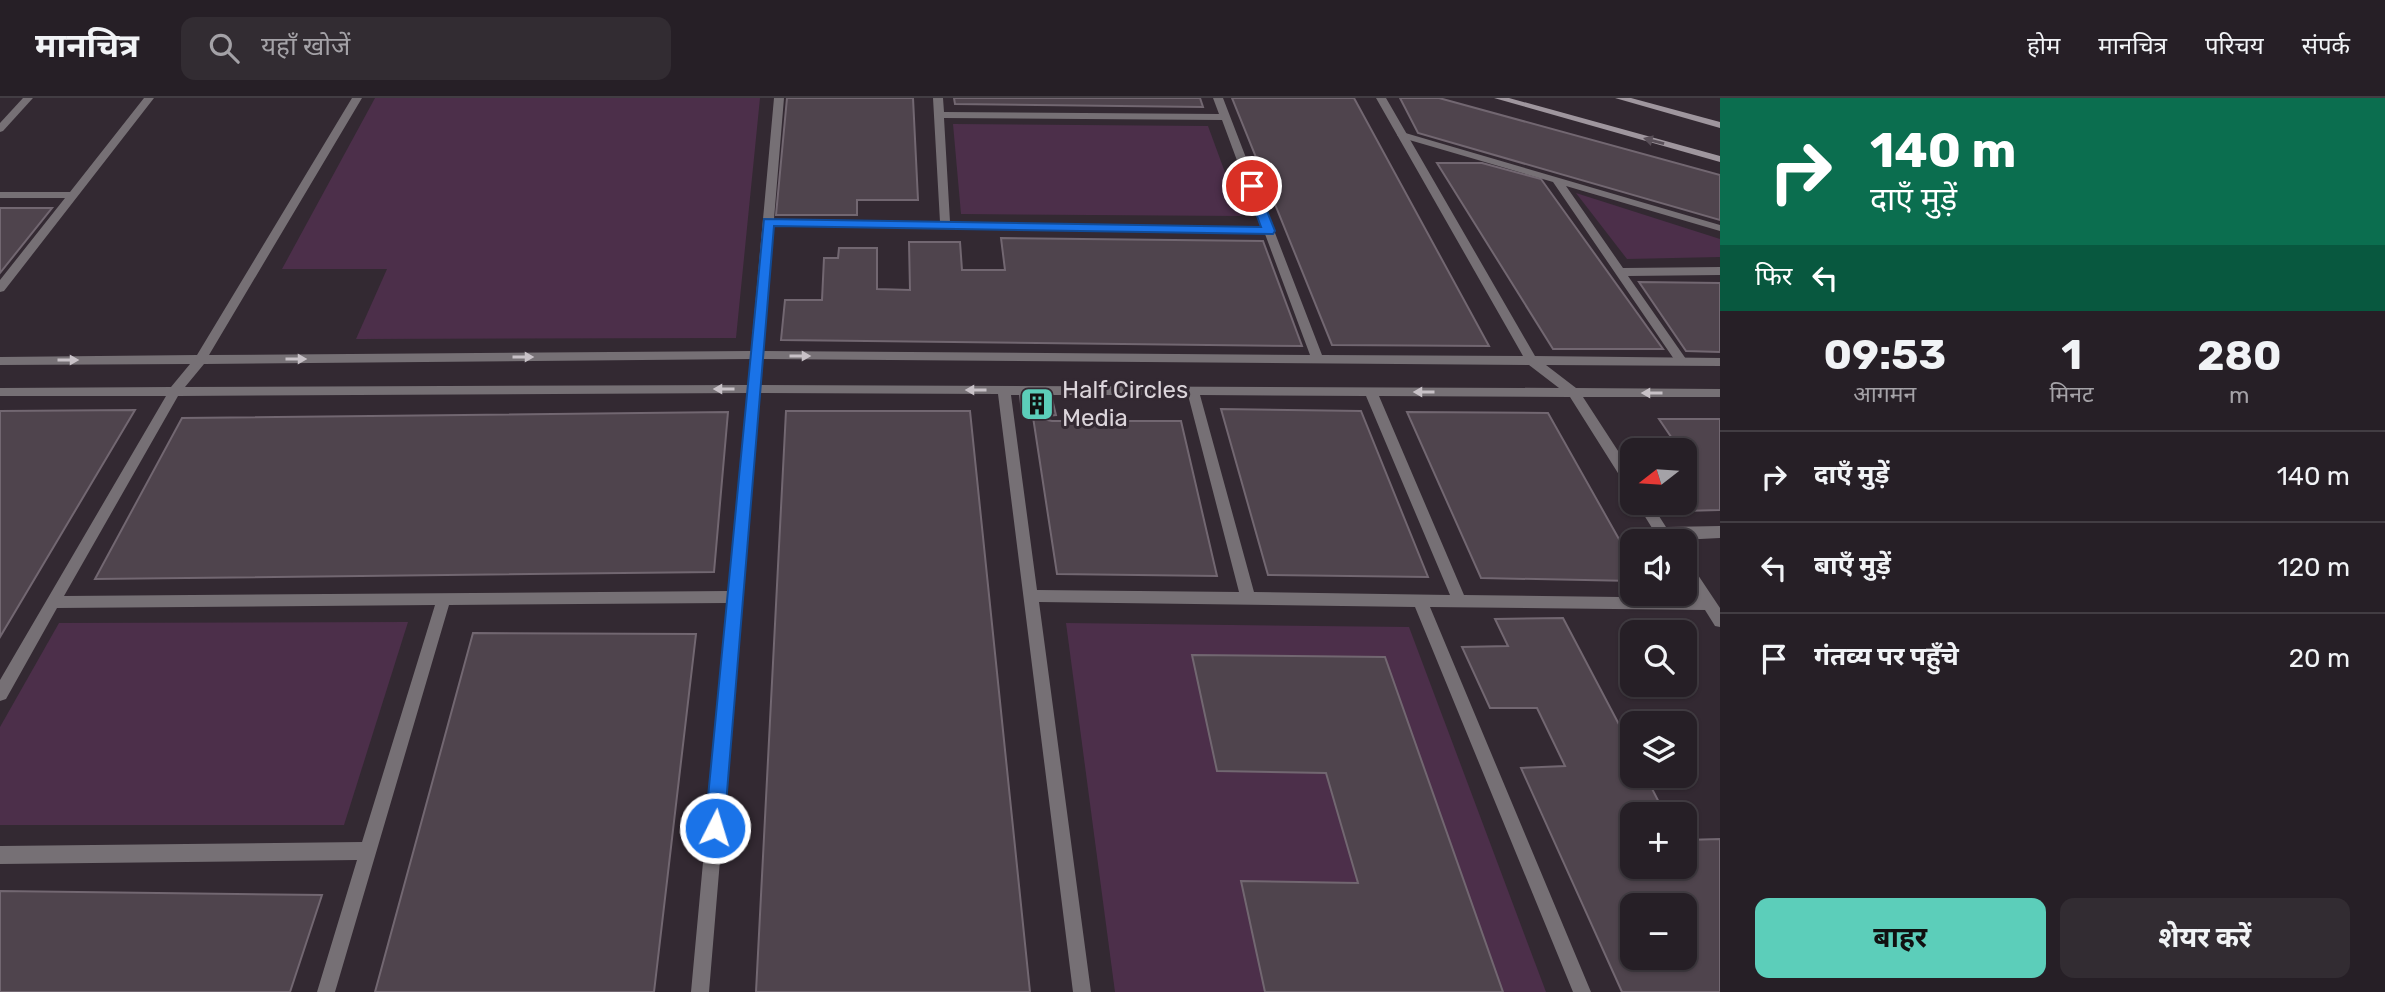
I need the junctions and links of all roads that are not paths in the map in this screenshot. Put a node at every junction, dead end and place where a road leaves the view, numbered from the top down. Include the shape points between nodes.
1 (28, 98) edge
2 (149, 98) edge
3 (357, 98) edge
4 (779, 98) edge
5 (937, 98) edge
6 (1219, 98) edge
7 (1381, 98) edge
8 (1499, 98) edge
9 (1620, 98) edge
10 (1639, 101) edge
11 (939, 115) junction
12 (1226, 117) junction
13 (1720, 125) edge
14 (0, 129) edge
15 (1402, 135) junction
16 (1720, 159) edge
17 (1555, 178) junction
18 (0, 195) edge
19 (73, 195) junction
20 (768, 222) junction
21 (945, 225) junction
22 (1720, 228) edge
23 (1269, 231) junction
24 (1720, 271) edge
25 (1620, 272) junction
26 (0, 288) edge
27 (757, 355) junction
28 (201, 359) junction
29 (0, 360) edge
30 (1318, 360) junction
31 (1532, 361) junction
32 (1682, 362) junction
33 (1720, 362) edge
34 (754, 389) junction
35 (1004, 390) junction
36 (175, 391) junction
37 (1193, 391) junction
38 (0, 392) edge
39 (1371, 392) junction
40 (1573, 392) junction
41 (1720, 393) edge
42 (1620, 465) edge
43 (1720, 532) edge
44 (1697, 534) edge
45 (1697, 586) edge
46 (1031, 596) junction
47 (735, 597) junction
48 (444, 599) junction
49 (1248, 599) junction
50 (1420, 601) junction
51 (53, 602) junction
52 (1460, 602) junction
53 (1709, 604) junction
54 (1720, 621) edge
55 (0, 694) edge
56 (369, 851) junction
57 (0, 855) edge
58 (326, 992) edge
59 (700, 992) edge
60 (1082, 992) edge
61 (1583, 992) edge

1 - 14 street
2 - 19 street
3 - 28 street
4 - 20 street
5 - 11 street
6 - 12 street
7 - 15 street
16 -> 8 street
9 - 10 street
10 - 13 street
11 - 12 street
11 - 21 street
12 - 23 street
15 - 17 street
15 - 31 street
17 - 22 street
17 - 25 street
18 - 19 street
19 - 26 street
20 - 21 street
20 - 27 street
21 - 23 street
23 - 30 street
24 - 25 street
25 - 32 street
28 -> 27 street
27 -> 30 street
27 - 34 street
29 -> 28 street
28 - 36 street
30 - 31 street
31 - 32 street
31 - 40 street
32 - 33 street
35 -> 34 street
34 -> 36 street
34 - 47 street
35 - 37 street
35 - 46 street
36 - 38 street
36 - 51 street
37 - 39 street
37 - 49 street
40 -> 39 street
39 - 52 street
41 -> 40 street
40 - 42 street
43 - 44 street
45 - 53 street
46 - 49 street
46 - 60 street
47 - 48 street
47 - 59 street
48 - 51 street
48 - 56 street
49 - 50 street
50 - 52 street
50 - 61 street
51 - 55 street
52 - 53 street
53 - 54 street
56 - 57 street
56 - 58 street

